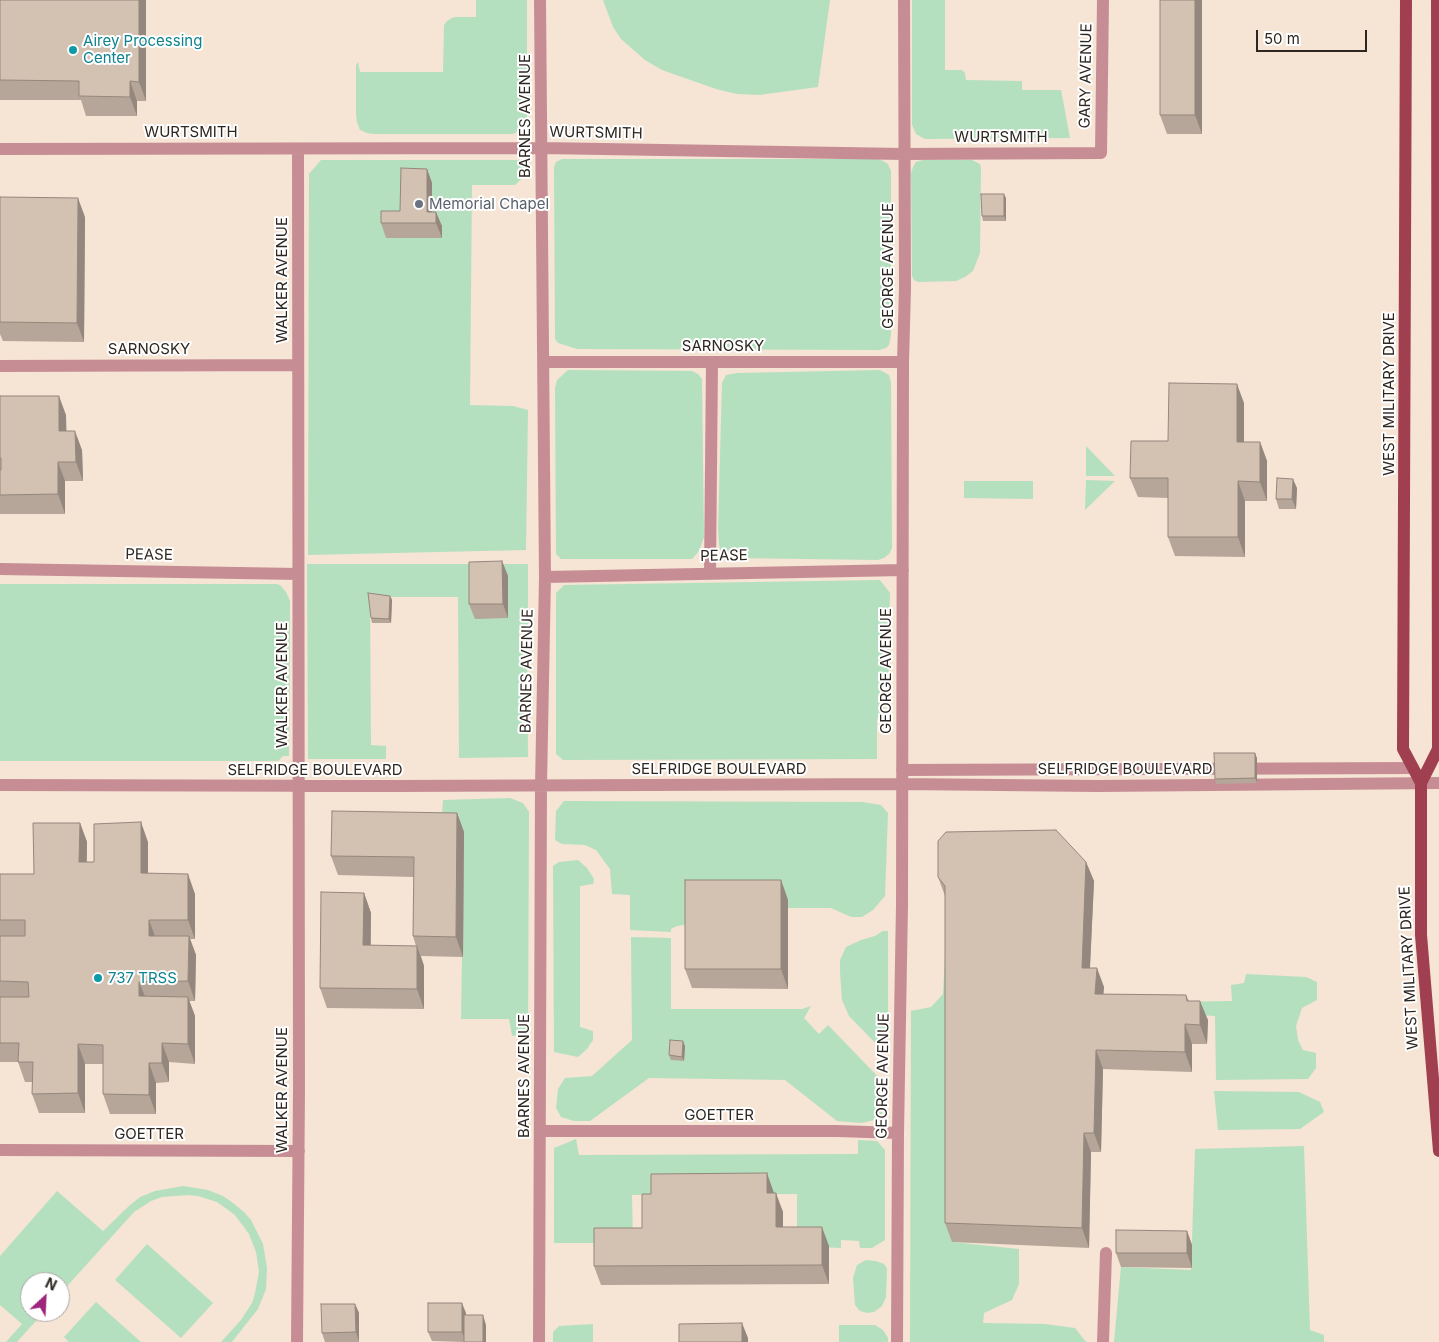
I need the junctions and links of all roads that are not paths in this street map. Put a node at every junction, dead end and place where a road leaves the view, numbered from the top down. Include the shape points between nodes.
1 (540, 0) edge
2 (904, 0) edge
3 (1103, 0) edge
4 (1406, 0) edge
5 (1437, 0) edge
6 (542, 148) junction
7 (0, 149) edge
8 (298, 149) junction
9 (1102, 153) joint
10 (904, 154) junction
11 (544, 362) junction
12 (712, 362) junction
13 (903, 362) junction
14 (298, 364) junction
15 (0, 366) edge
16 (0, 568) edge
17 (903, 570) junction
18 (710, 573) junction
19 (298, 574) junction
20 (545, 577) junction
21 (1413, 768) junction
22 (902, 770) junction
23 (1422, 783) junction
24 (1439, 783) edge
25 (902, 784) junction
26 (0, 785) edge
27 (299, 786) junction
28 (541, 786) junction
29 (540, 1132) junction
30 (898, 1133) junction
31 (0, 1150) edge
32 (298, 1151) junction
33 (1439, 1151) edge
34 (1106, 1253) dead end
35 (297, 1342) edge
36 (539, 1342) edge
37 (897, 1342) edge
38 (1103, 1342) edge

1 - 6 street, BARNES AVENUE
2 - 10 street, GEORGE AVENUE
3 - 9 street, GARY AVENUE
4 - 21 main road, WEST MILITARY DRIVE via 1403,749
5 - 23 main road, WEST MILITARY DRIVE via 1438,749
6 - 8 street, WURTSMITH
6 - 10 street, WURTSMITH
6 - 11 street, BARNES AVENUE
7 - 8 street, WURTSMITH
8 - 14 street, WALKER AVENUE
9 - 10 street, WURTSMITH
10 - 13 street, GEORGE AVENUE
11 - 12 street, SARNOSKY
11 - 20 street, BARNES AVENUE
12 - 13 street, SARNOSKY
12 - 18 street
13 - 17 street, GEORGE AVENUE
14 - 15 street, SARNOSKY
14 - 19 street, WALKER AVENUE
16 - 19 street, PEASE
17 - 18 street, PEASE
17 - 22 street, GEORGE AVENUE
18 - 20 street, PEASE
19 - 27 street, WALKER AVENUE
20 - 28 street, BARNES AVENUE
21 - 22 street
21 - 23 main road, WEST MILITARY DRIVE
22 - 25 street, GEORGE AVENUE
23 - 24 street, SELFRIDGE BOULEVARD
23 - 25 street, SELFRIDGE BOULEVARD
23 - 33 main road, WEST MILITARY DRIVE via 1421,935
25 - 28 street, SELFRIDGE BOULEVARD
25 - 30 street, GEORGE AVENUE
26 - 27 street, SELFRIDGE BOULEVARD
27 - 28 street, SELFRIDGE BOULEVARD
27 - 32 street, WALKER AVENUE
28 - 29 street, BARNES AVENUE
29 - 30 street, GOETTER
29 - 36 street, BARNES AVENUE
30 - 37 street, GEORGE AVENUE
31 - 32 street, GOETTER
32 - 35 street, WALKER AVENUE
34 - 38 street

